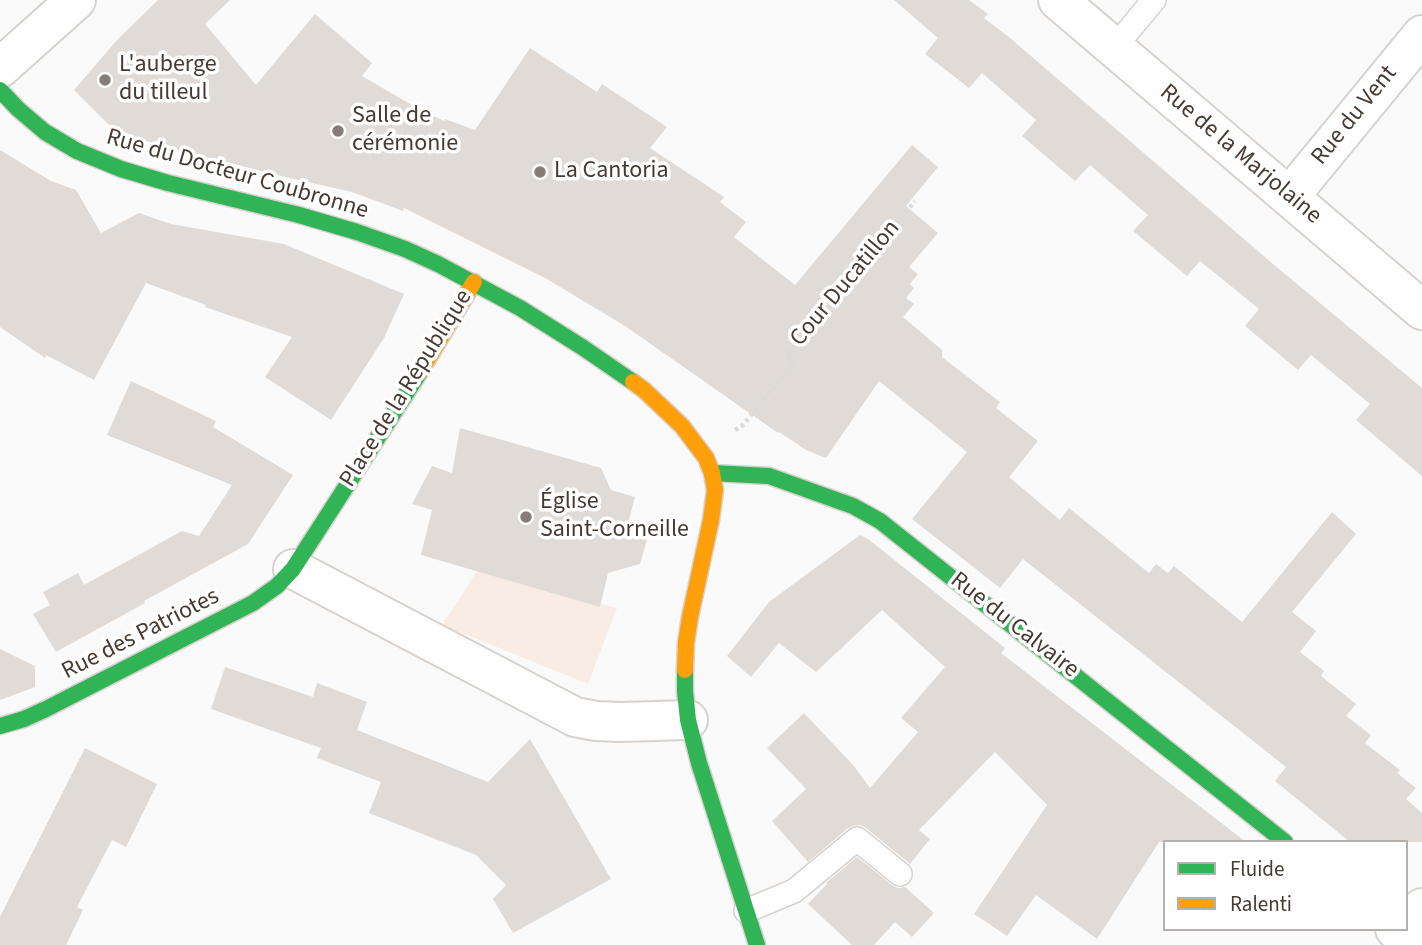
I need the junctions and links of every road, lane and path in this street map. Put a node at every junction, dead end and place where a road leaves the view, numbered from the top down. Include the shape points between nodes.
1 (76, 0) edge
2 (1058, 0) edge
3 (1154, 0) edge
4 (1422, 35) edge
5 (1114, 48) junction
6 (0, 68) edge
7 (0, 90) edge
8 (1289, 197) junction
9 (915, 201) dead end
10 (474, 282) junction
11 (1422, 310) edge
12 (700, 449) junction
13 (712, 473) junction
14 (293, 569) junction
15 (688, 720) junction
16 (0, 726) edge
17 (1282, 840) edge
18 (900, 874) dead end
19 (746, 911) junction
20 (1397, 931) edge
21 (757, 945) edge
22 (1412, 945) edge

1 - 6 street
2 - 5 street, Rue de la Marjolaine
3 - 5 lane
4 - 8 street, Rue du Vent
5 - 8 street, Rue de la Marjolaine
7 - 10 street, Rue du Docteur Coubronne via 45,132 121,169 357,232
8 - 11 street, Rue de la Marjolaine
9 - 12 path, Cour Ducatillon via 787,355 795,361 743,425
10 - 12 street, Place de la République via 624,374 664,408
10 - 14 street, Place de la République
12 - 13 street, Place de la République
13 - 15 street, Place de la République via 713,505 686,643
13 - 17 street, Rue du Calvaire via 769,476 853,506 880,521
14 - 15 street via 575,717 621,722
14 - 16 street, Rue des Patriotes via 253,603 46,709
15 - 19 street, Place de la République
18 - 19 lane via 857,839 794,891
19 - 21 street, Place de la République
20 - 22 street

